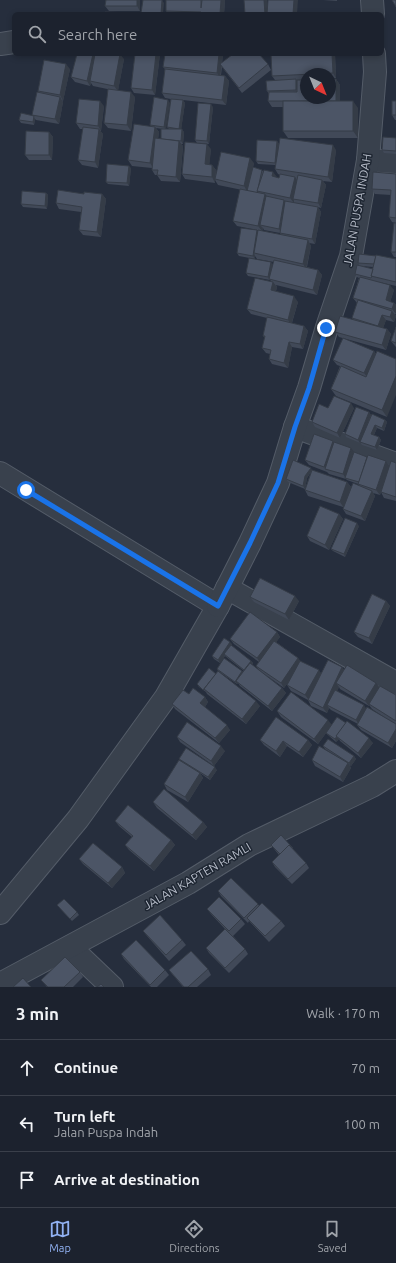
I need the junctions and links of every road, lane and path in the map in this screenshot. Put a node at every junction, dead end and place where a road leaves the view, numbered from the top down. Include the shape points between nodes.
1 (372, 0) edge
2 (373, 12) edge
3 (12, 42) edge
4 (0, 44) edge
5 (374, 56) edge
6 (368, 160) junction
7 (396, 162) edge
8 (295, 427) junction
9 (396, 464) edge
10 (0, 473) edge
11 (223, 597) junction
12 (396, 683) edge
13 (396, 771) edge
14 (0, 913) edge
15 (70, 947) junction
16 (0, 984) edge
17 (112, 987) edge

1 - 2 street
3 - 4 street
5 - 6 street, JALAN PUSPA INDAH
6 - 7 street
6 - 8 street, JALAN PUSPA INDAH via 351,256
8 - 9 street
8 - 11 street, JALAN PUSPA INDAH via 278,483
10 - 11 street
11 - 12 street
11 - 14 street, JALAN PUSPA INDAH via 166,697 78,820
13 - 15 street, JALAN KAPTEN RAMLI via 372,786 249,845 188,883
15 - 16 street, JALAN KAPTEN RAMLI
15 - 17 street

